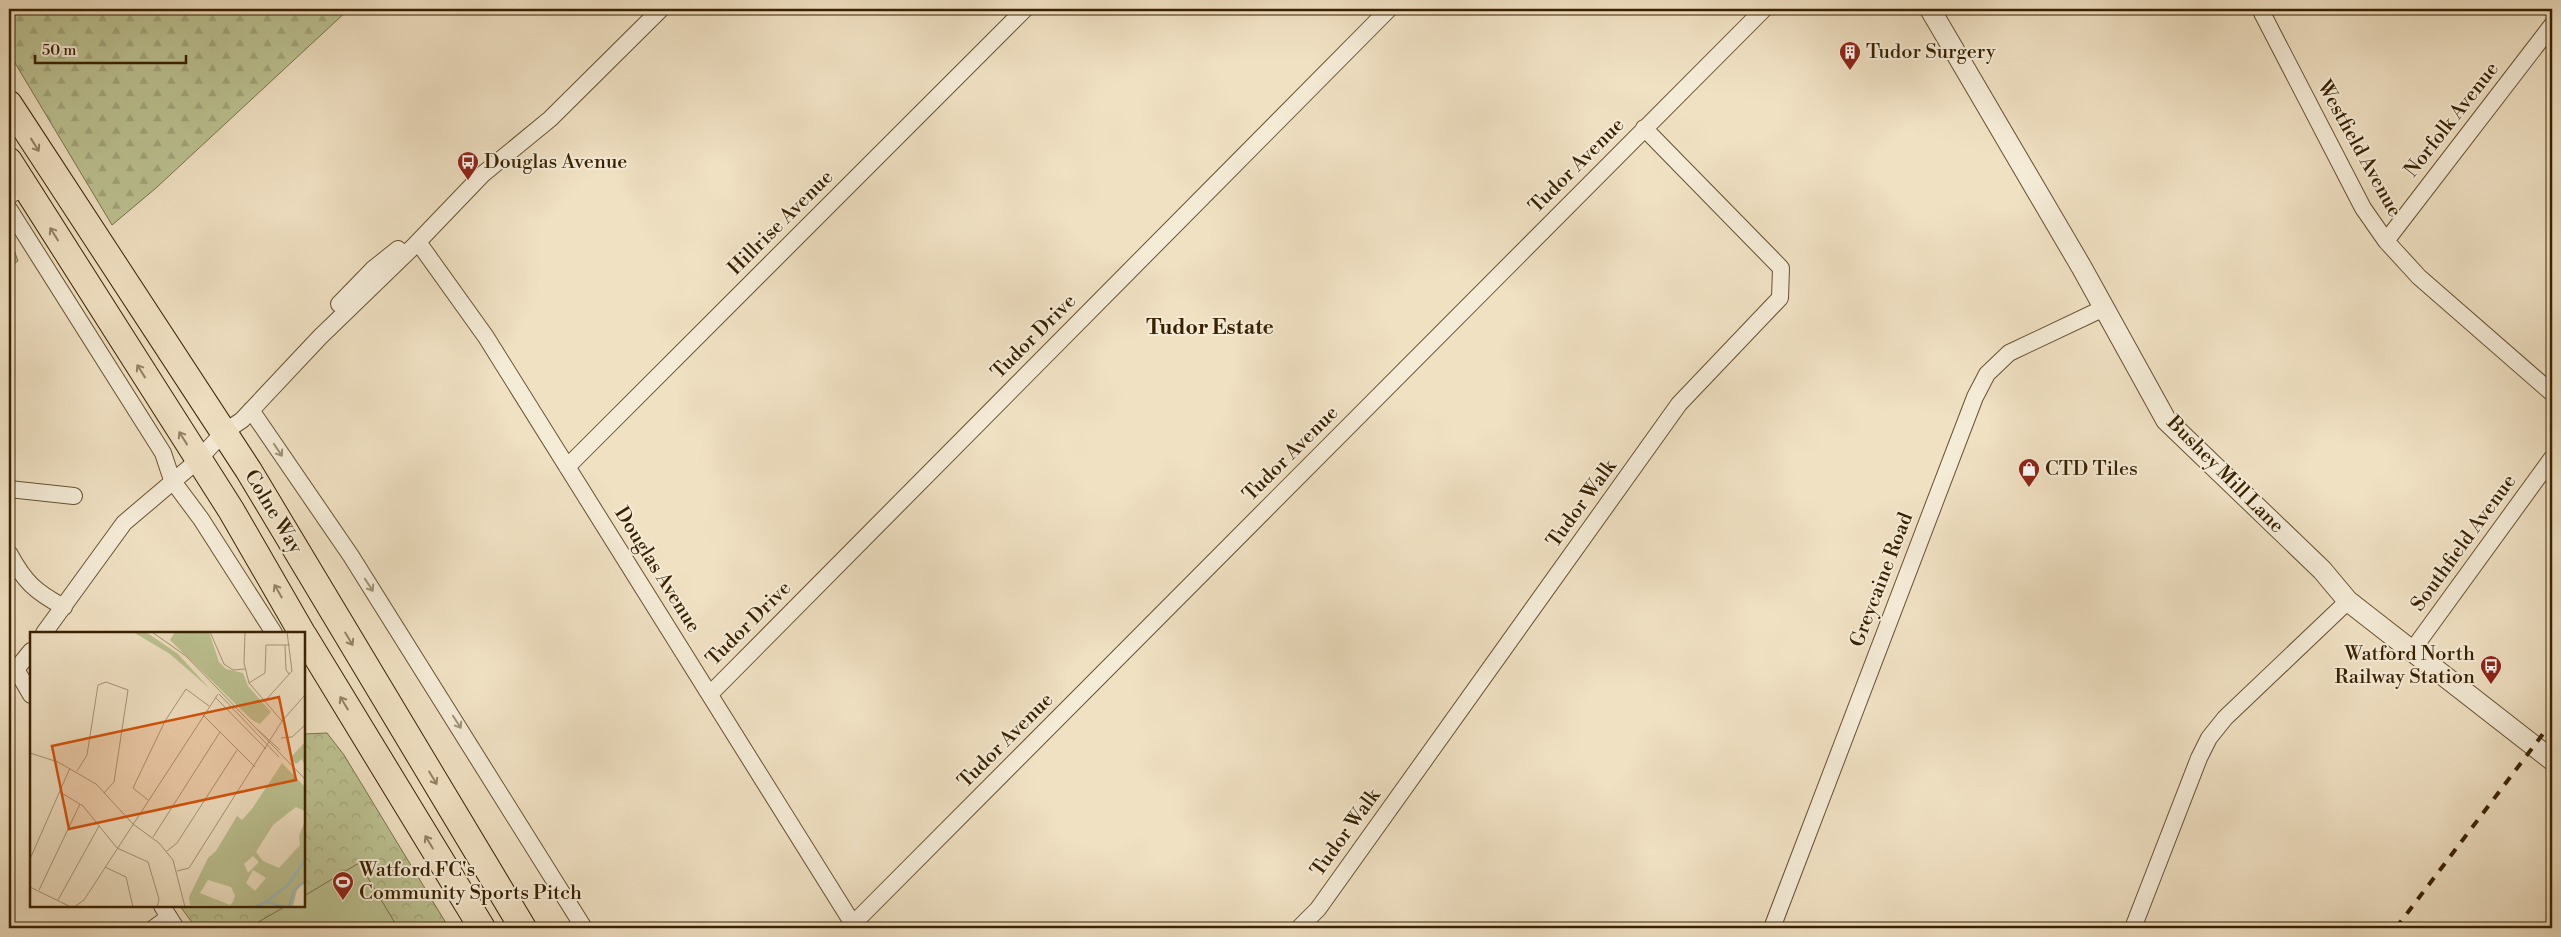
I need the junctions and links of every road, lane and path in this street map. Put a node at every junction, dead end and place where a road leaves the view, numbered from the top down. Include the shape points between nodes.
1 (661, 9) edge
2 (1025, 9) edge
3 (1389, 9) edge
4 (1764, 9) edge
5 (1930, 9) edge
6 (2260, 9) edge
7 (2552, 25) edge
8 (9, 104) edge
9 (1644, 128) junction
10 (9, 161) edge
11 (16, 191) edge
12 (9, 209) edge
13 (2386, 241) junction
14 (416, 245) junction
15 (2104, 308) junction
16 (2552, 393) edge
17 (251, 410) junction
18 (223, 433) junction
19 (2552, 458) edge
20 (197, 461) junction
21 (567, 467) junction
22 (172, 480) junction
23 (9, 489) edge
24 (74, 496) dead end
25 (9, 553) edge
26 (2348, 601) junction
27 (64, 607) junction
28 (45, 632) edge
29 (273, 632) edge
30 (300, 632) edge
31 (305, 642) edge
32 (30, 652) edge
33 (2411, 652) junction
34 (13, 674) edge
35 (30, 694) edge
36 (710, 694) junction
37 (2552, 760) edge
38 (169, 917) edge
39 (851, 926) edge
40 (154, 928) edge
41 (482, 928) edge
42 (523, 928) edge
43 (584, 928) edge
44 (1299, 928) edge
45 (1772, 928) edge
46 (2133, 928) edge

1 - 14 street via 550,119 483,174
2 - 21 street, Hillrise Avenue
3 - 36 street, Tudor Drive
4 - 9 street, Tudor Avenue
5 - 15 street, Bushey Mill Lane
6 - 13 street, Westfield Avenue via 2363,208
7 - 13 street, Norfolk Avenue
8 -> 18 highway, Colne Way
9 - 39 street, Tudor Avenue
9 - 44 street, Tudor Walk via 1781,268 1780,298 1679,404 1318,909
10 - 11 highway, Colne Way
20 -> 11 highway, Colne Way
12 - 22 street via 162,453
13 - 16 street, Westfield Avenue via 2419,277
14 - 17 street via 406,266 378,295 333,337 320,337
14 - 21 street, Douglas Avenue via 486,337
15 - 26 street, Bushey Mill Lane via 2166,420 2322,570
15 - 45 street, Greycaine Road via 2009,353 1987,374 1975,397
17 - 18 street
17 -> 43 street, Colne Way via 356,564
18 - 20 street
18 -> 42 highway, Colne Way
19 - 33 street, Southfield Avenue
20 - 22 street
30 -> 20 highway, Colne Way via 231,510
21 - 36 street, Douglas Avenue
22 - 27 street via 124,523
22 - 29 street
23 - 24 street
25 - 27 street via 39,594
26 - 33 street, Bushey Mill Lane
26 - 46 street via 2238,704 2209,738
27 - 28 street
41 -> 31 highway, Colne Way
32 - 34 street
33 - 37 street, Bushey Mill Lane
34 - 35 street
36 - 39 street, Douglas Avenue
38 - 40 street

